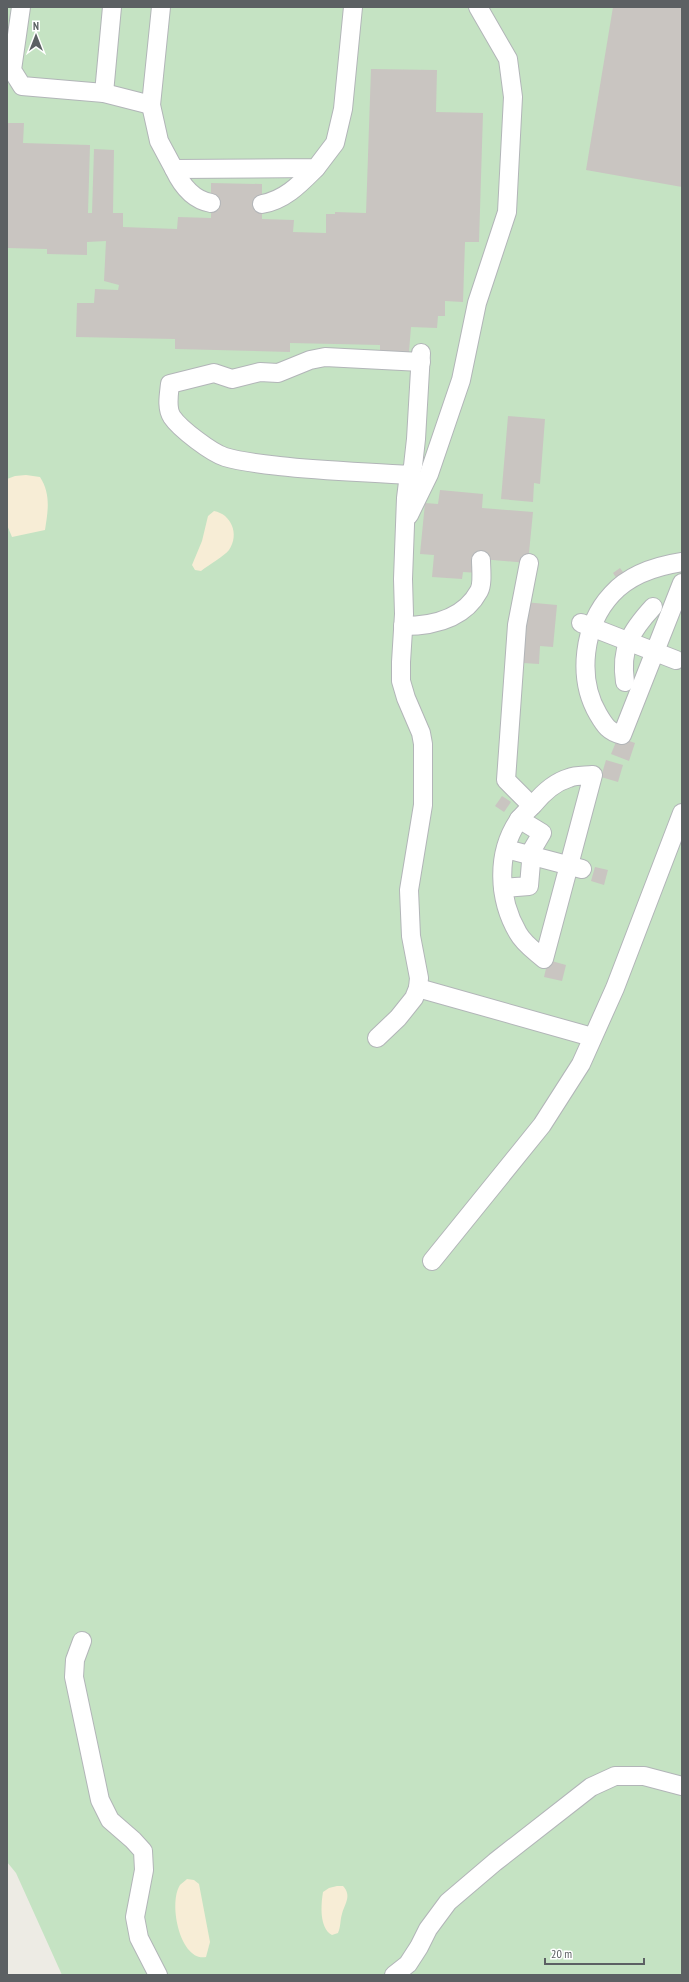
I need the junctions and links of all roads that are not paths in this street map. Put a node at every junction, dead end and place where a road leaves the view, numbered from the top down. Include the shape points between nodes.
1 (21, 7) edge
2 (112, 7) edge
3 (161, 7) edge
4 (353, 7) edge
5 (478, 7) edge
6 (104, 93) junction
7 (151, 105) junction
8 (316, 168) junction
9 (174, 169) junction
10 (211, 203) dead end
11 (262, 204) dead end
12 (410, 475) junction
13 (405, 520) junction
14 (481, 560) dead end
15 (682, 562) edge
16 (529, 563) dead end
17 (682, 583) edge
18 (653, 607) dead end
19 (587, 625) junction
20 (403, 626) junction
21 (628, 642) junction
22 (656, 653) junction
23 (676, 660) dead end
24 (625, 682) dead end
25 (532, 806) junction
26 (682, 813) edge
27 (515, 825) junction
28 (506, 849) junction
29 (532, 856) junction
30 (575, 867) junction
31 (503, 868) junction
32 (503, 888) junction
33 (418, 988) junction
34 (592, 1037) junction
35 (377, 1038) dead end
36 (432, 1261) dead end
37 (82, 1641) dead end
38 (682, 1786) edge
39 (158, 1975) edge
40 (394, 1975) edge

1 - 6 lane via 12,70 22,86
2 - 6 lane
3 - 7 lane
4 - 8 lane via 343,109 335,143
5 - 13 lane via 508,59 514,97 507,212 476,303 461,380 429,474
6 - 7 lane
7 - 9 lane via 159,141
8 - 9 lane
8 - 11 lane via 296,189 274,202
9 - 10 lane via 182,185 204,202
12 - 12 lane via 253,463 214,453 172,418 169,406 170,384 214,373 232,379 260,372 278,373 325,357 421,357 416,438
12 - 13 lane
13 - 20 lane
14 - 20 lane via 480,590 467,607 451,618 431,624
15 - 19 lane via 652,568 632,577 615,590 600,613
16 - 25 lane via 517,625 506,780
17 - 22 lane
18 - 21 lane via 635,626
19 - 21 lane
19 - 22 lane via 588,641 584,669 587,687 596,713 612,733 622,735
20 - 33 lane via 401,681 423,744 423,805 409,890 411,936 419,978
21 - 22 lane
21 - 24 lane via 623,672
22 - 23 lane
25 - 27 lane
25 - 30 lane via 550,788 569,778 593,775
26 - 34 lane via 615,988
27 - 28 lane
27 - 29 lane
28 - 29 lane
28 - 31 lane
29 - 30 lane
29 - 31 lane
29 - 32 lane via 529,886
30 - 32 lane via 544,959 518,934
31 - 32 lane
33 - 34 lane
33 - 35 lane via 408,1007
34 - 36 lane via 582,1064 542,1125
37 - 39 lane via 75,1660 74,1677 100,1800 110,1820 143,1851 144,1870 135,1917 139,1938
38 - 40 lane via 644,1776 615,1776 591,1787 448,1902 428,1929 408,1964

